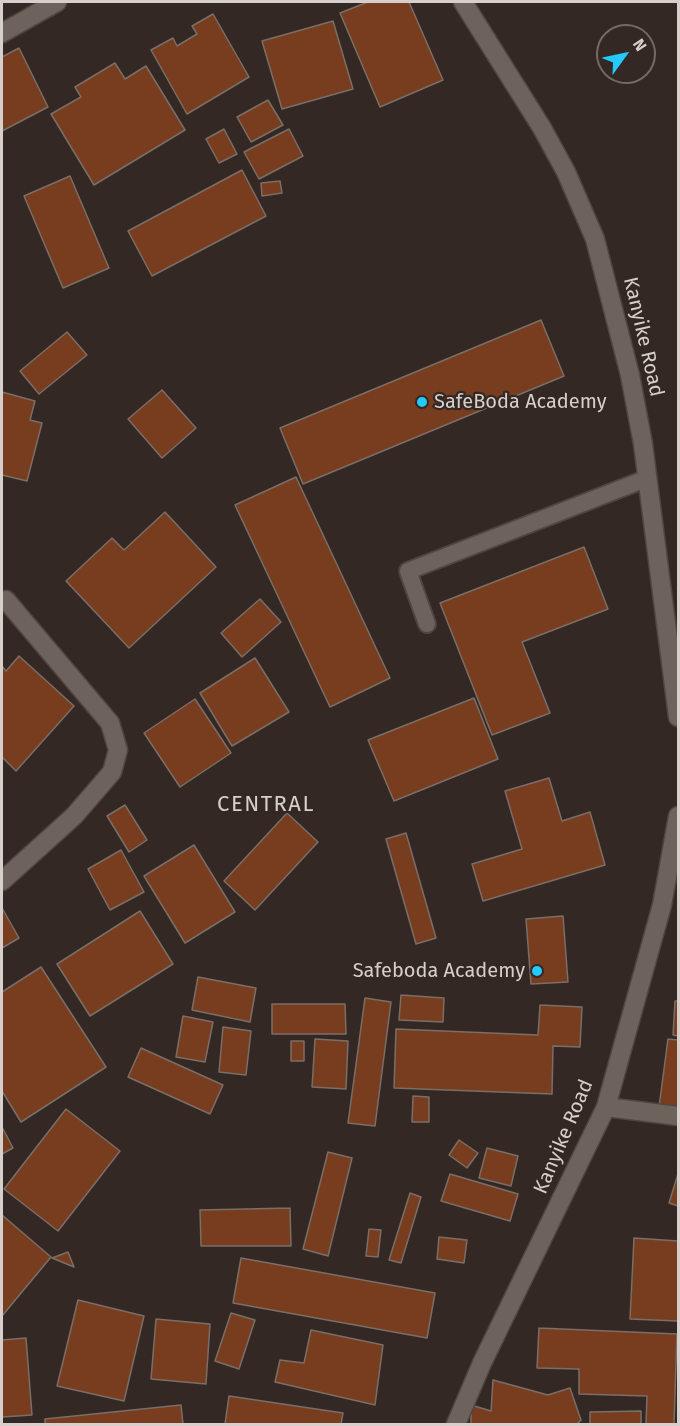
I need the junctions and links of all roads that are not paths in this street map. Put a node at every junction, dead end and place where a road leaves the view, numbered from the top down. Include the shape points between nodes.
1 (57, 2) edge
2 (463, 2) edge
3 (2, 33) edge
4 (648, 478) junction
5 (6, 600) dead end
6 (427, 624) dead end
7 (678, 717) edge
8 (678, 816) edge
9 (2, 881) edge
10 (606, 1107) junction
11 (678, 1116) edge
12 (456, 1425) edge

1 - 3 street
2 - 4 street, Kanyike Road via 542,128 596,239 630,375
4 - 6 lane via 408,571
4 - 7 street, Kanyike Road
5 - 9 street via 110,723 118,750 112,772 74,816
8 - 10 street, Kanyike Road via 662,905
10 - 11 street
10 - 12 street, Kanyike Road

